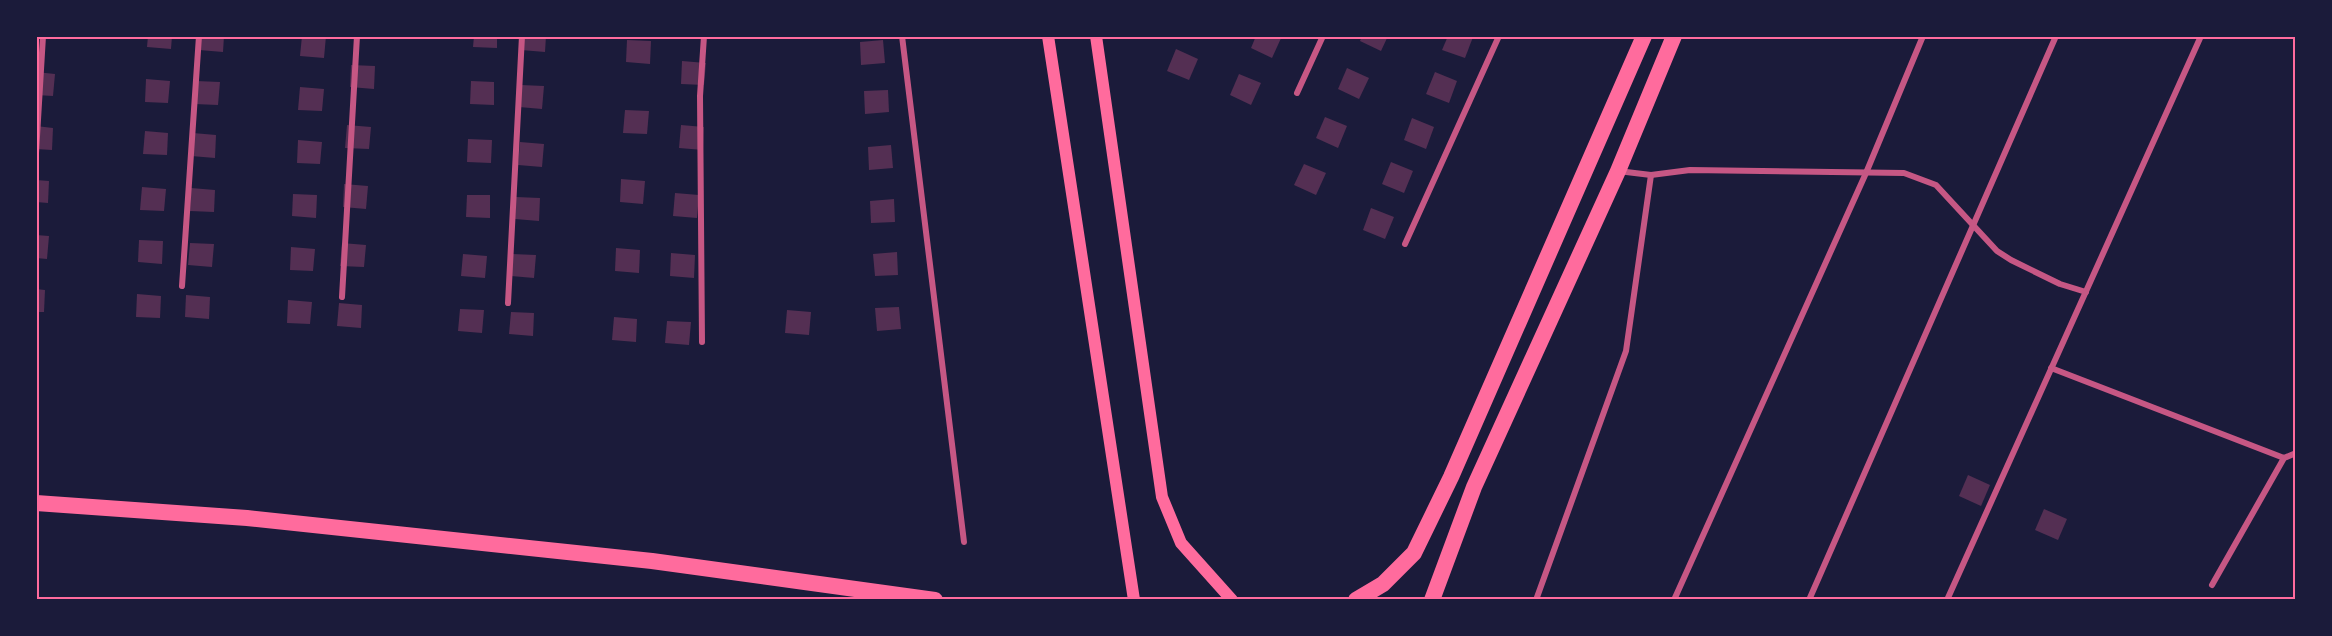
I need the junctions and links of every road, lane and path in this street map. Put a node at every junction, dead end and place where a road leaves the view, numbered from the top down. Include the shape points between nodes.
1 (43, 36) edge
2 (199, 36) edge
3 (357, 36) edge
4 (522, 36) edge
5 (704, 36) edge
6 (902, 36) edge
7 (1048, 36) edge
8 (1096, 36) edge
9 (1323, 36) edge
10 (1499, 36) edge
11 (1644, 36) edge
12 (1674, 36) edge
13 (1923, 36) edge
14 (2056, 36) edge
15 (2201, 36) edge
16 (1297, 93) dead end
17 (36, 153) edge
18 (1618, 171) junction
19 (1866, 173) junction
20 (1651, 175) junction
21 (1973, 225) junction
22 (1405, 244) dead end
23 (182, 286) dead end
24 (2086, 292) junction
25 (342, 297) dead end
26 (508, 303) dead end
27 (702, 342) dead end
28 (2051, 368) junction
29 (2296, 453) edge
30 (2284, 458) junction
31 (36, 504) edge
32 (964, 542) dead end
33 (2212, 585) dead end
34 (935, 600) edge
35 (1134, 600) edge
36 (1232, 600) edge
37 (1356, 600) edge
38 (1432, 600) edge
39 (1536, 600) edge
40 (1674, 600) edge
41 (1809, 600) edge
42 (1947, 600) edge

1 - 17 street
2 - 23 street
3 - 25 street
4 - 26 street
5 - 27 street via 700,96
6 - 32 street
7 - 35 main road
8 - 36 main road via 1162,497 1181,543
9 - 16 street
10 - 22 street
11 - 37 highway via 1414,554 1383,584
12 - 18 highway
13 - 19 street
14 - 21 street
15 - 24 street
18 - 20 street
18 - 38 highway via 1474,487
19 - 20 street via 1690,170
19 - 21 street via 1904,173 1936,185
19 - 40 street
20 - 39 street via 1626,351
21 - 24 street via 2011,261
21 - 41 street
24 - 28 street
28 - 30 street
28 - 42 street
29 - 30 street
30 - 33 street
31 - 34 highway via 247,518 652,561

